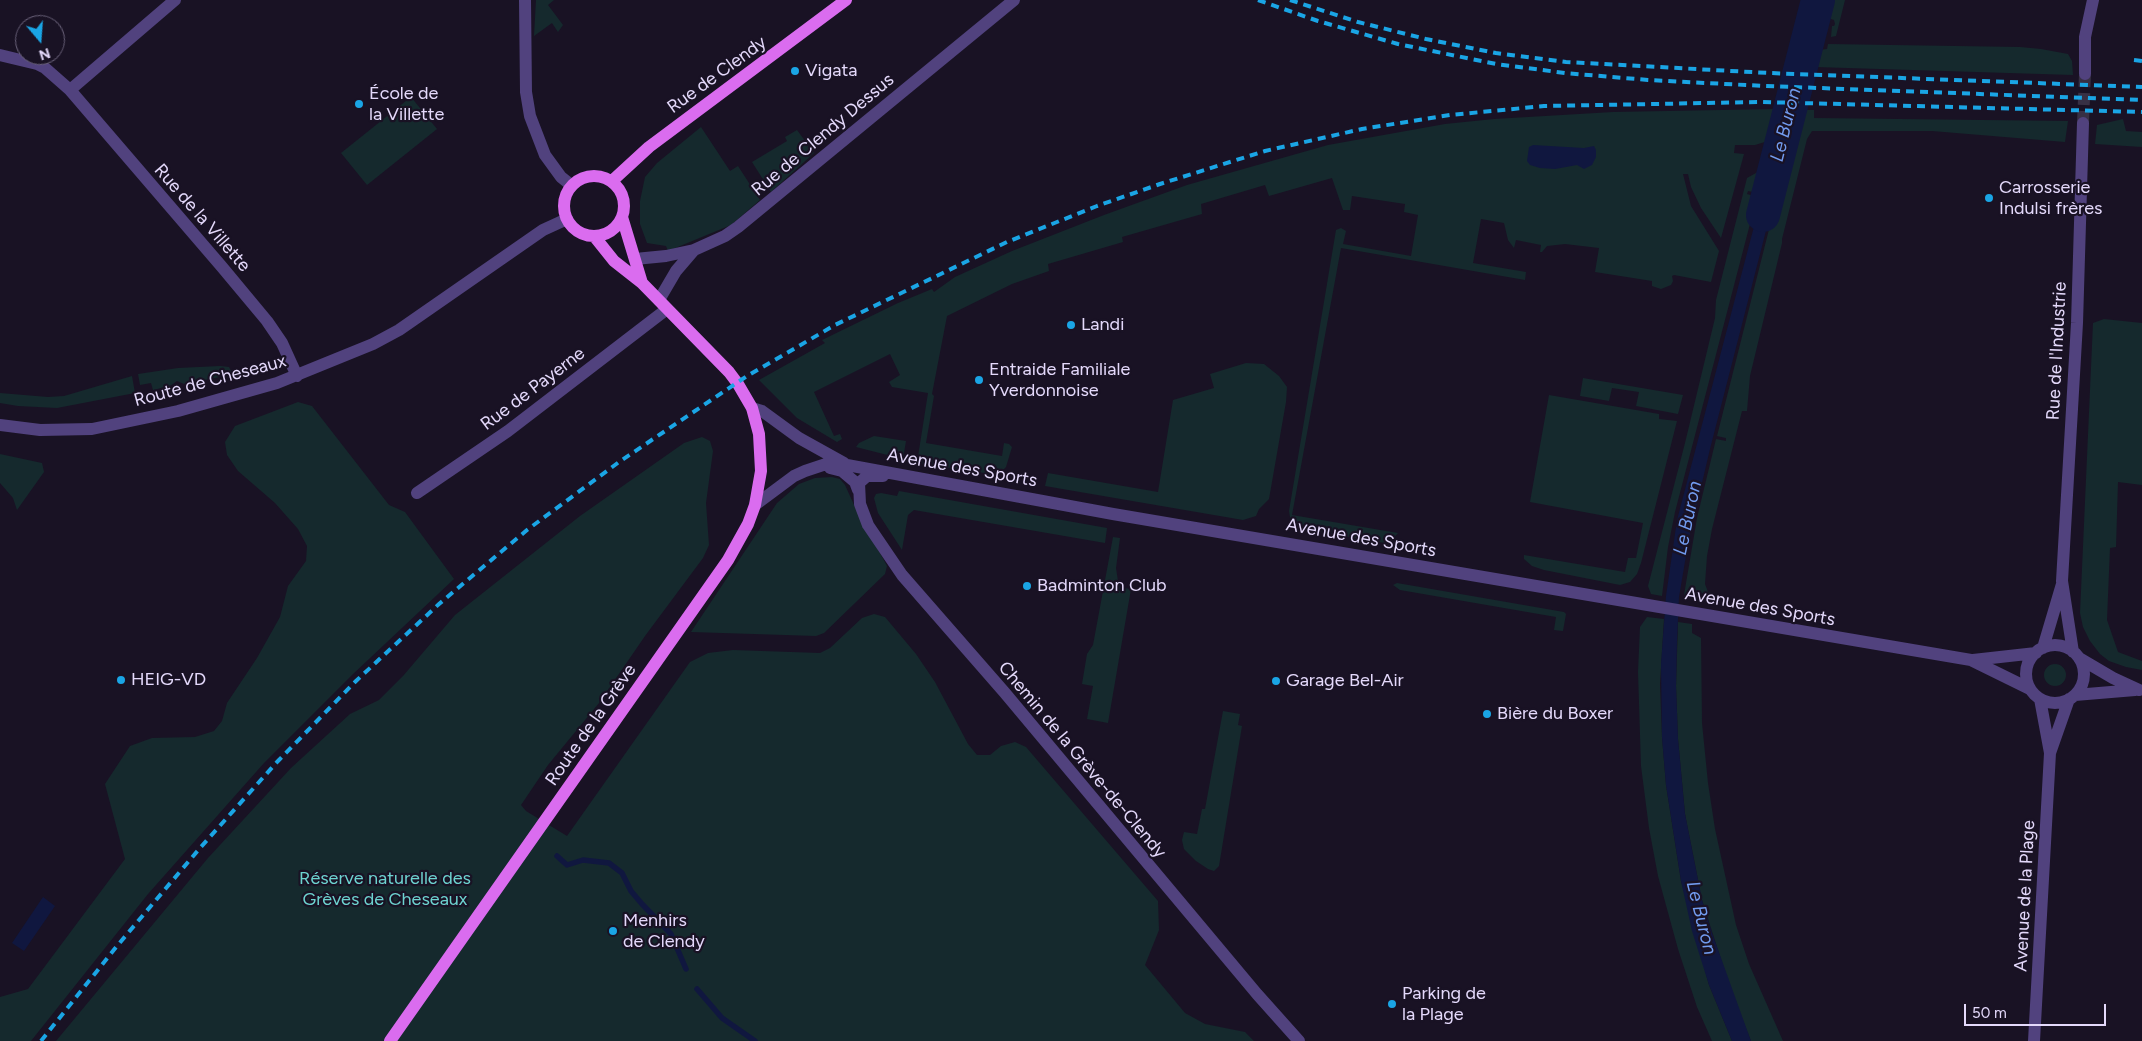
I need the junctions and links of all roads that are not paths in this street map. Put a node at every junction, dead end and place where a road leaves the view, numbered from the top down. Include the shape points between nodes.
1 (175, 0) edge
2 (525, 0) edge
3 (846, 0) edge
4 (1014, 0) edge
5 (2093, 0) edge
6 (0, 55) edge
7 (2085, 74) tunnel mouth
8 (70, 90) junction
9 (2082, 123) tunnel mouth
10 (612, 181) junction
11 (571, 185) junction
12 (622, 216) junction
13 (567, 219) junction
14 (594, 236) junction
15 (694, 250) junction
16 (635, 259) junction
17 (642, 283) junction
18 (663, 305) junction
19 (296, 376) junction
20 (752, 408) junction
21 (0, 425) edge
22 (847, 465) junction
23 (820, 466) junction
24 (908, 476) junction
25 (858, 490) junction
26 (417, 493) dead end
27 (755, 505) junction
28 (2062, 582) junction
29 (2040, 650) junction
30 (2076, 655) junction
31 (1971, 660) junction
32 (2030, 689) junction
33 (2141, 690) edge
34 (2072, 697) junction
35 (2040, 699) junction
36 (2050, 753) junction
37 (390, 1041) edge
38 (1299, 1041) edge
39 (2034, 1041) edge

1 - 8 street
2 - 11 street via 525,82 530,116 545,155
3 - 10 main road, Rue de Clendy via 649,147
4 - 15 street, Rue de Clendy Dessus via 764,207 724,236
5 - 7 street via 2086,37
6 - 8 street, Rue de la Villette via 45,68
8 - 19 street, Rue de la Villette via 267,321 282,343
9 - 28 street, Rue de l'Industrie via 2077,323
10 - 11 main road via 595,175
10 - 12 main road via 623,197
11 - 13 main road via 564,201
12 - 14 main road via 611,230
12 - 16 main road
13 - 14 main road via 583,234
13 - 19 street, Route de Cheseaux via 543,230 399,330
14 - 17 main road, Route de la Grève via 614,261
15 - 16 street, Rue de Clendy Dessus
15 - 18 street via 676,272
16 - 17 main road
17 - 18 main road, Route de la Grève
18 - 20 main road, Route de la Grève via 729,372
18 - 26 street, Rue de Payerne via 508,432
19 - 21 street, Route de Cheseaux via 186,409 92,429 40,430
20 - 22 street via 762,411 798,438
20 - 27 main road, Route de la Grève via 760,434 761,454
22 - 23 street, Avenue des Sports
22 - 24 street, Avenue des Sports
23 - 25 street, Chemin de la Grève-de-Clendy via 842,470 855,482
23 - 27 street, Avenue des Sports via 794,476
24 - 25 street via 867,476 859,483
24 - 31 street, Avenue des Sports
25 - 38 street, Chemin de la Grève-de-Clendy via 868,525 902,575
27 - 37 main road, Route de la Grève via 728,560
28 - 29 street, Rue de l'Industrie
28 - 30 street, Rue de l'Industrie
29 - 30 street via 2058,646
29 - 31 street, Avenue des Sports
29 - 32 street via 2030,660 2026,673
30 - 33 street via 2113,678
30 - 34 street via 2084,674 2083,682
31 - 32 street, Avenue des Sports
32 - 35 street
33 - 34 street
34 - 35 street via 2053,703
34 - 36 street, Avenue de la Plage
35 - 36 street, Avenue de la Plage
36 - 39 street, Avenue de la Plage

